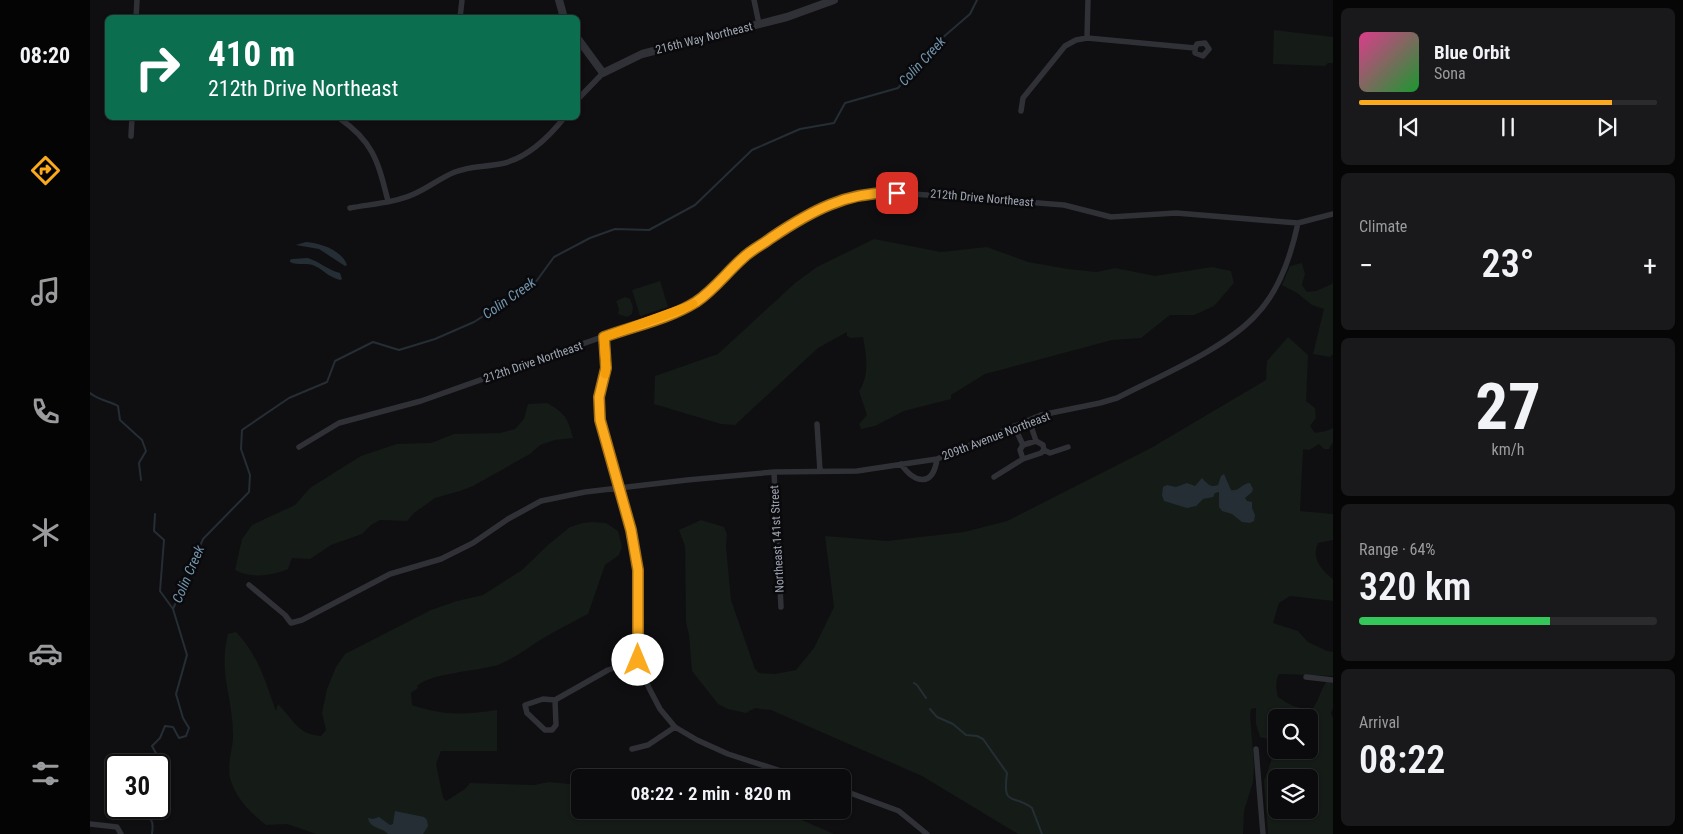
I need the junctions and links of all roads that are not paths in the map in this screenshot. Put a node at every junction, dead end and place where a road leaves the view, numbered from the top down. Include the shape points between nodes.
1 (137, 0) edge
2 (462, 0) edge
3 (558, 0) edge
4 (754, 0) edge
5 (834, 0) edge
6 (1088, 0) edge
7 (136, 15) edge
8 (460, 15) edge
9 (563, 15) edge
10 (759, 24) junction
11 (1087, 38) junction
12 (580, 42) edge
13 (1195, 48) dead end
14 (602, 74) junction
15 (580, 96) edge
16 (1021, 111) dead end
17 (132, 120) edge
18 (342, 120) edge
19 (562, 120) edge
20 (131, 136) dead end
21 (388, 202) junction
22 (350, 208) dead end
23 (1333, 214) edge
24 (1298, 223) junction
25 (604, 337) junction
26 (1029, 420) junction
27 (817, 424) dead end
28 (1014, 426) junction
29 (1036, 440) junction
30 (1023, 445) junction
31 (299, 447) dead end
32 (1068, 447) dead end
33 (1044, 450) junction
34 (937, 459) junction
35 (1023, 459) junction
36 (901, 464) junction
37 (774, 472) junction
38 (820, 472) junction
39 (994, 477) dead end
40 (619, 488) junction
41 (249, 585) dead end
42 (781, 607) dead end
43 (638, 660) junction
44 (1306, 677) dead end
45 (1333, 680) edge
46 (555, 700) junction
47 (675, 727) junction
48 (632, 749) dead end
49 (1256, 749) dead end
50 (776, 769) edge
51 (851, 793) edge
52 (90, 824) edge
53 (121, 834) edge
54 (927, 834) edge
55 (1263, 834) edge

1 - 7 street
2 - 8 street
3 - 9 street
4 - 10 street
5 - 10 street, 216th Way Northeast via 811,10
6 - 11 street
10 - 14 street, 216th Way Northeast via 642,54
11 - 13 street
11 - 16 street via 1064,46 1023,98
12 - 14 street
14 - 15 street, 216th Way Northeast
17 - 20 street
18 - 21 street via 356,129 371,149
19 - 21 street via 530,152 513,160 454,172 414,194
21 - 22 street
23 - 24 street, 212th Drive Northeast
24 - 25 street, 212th Drive Northeast via 1176,213 1111,217 1064,205 913,193 881,192 849,197 812,212 774,236 744,257 691,305
24 - 26 street, 209th Avenue Northeast via 1284,271 1271,296 1255,316 1222,343 1117,398
25 - 31 street, 212th Drive Northeast via 422,401 339,423
25 - 40 street via 606,368 599,397 600,420
26 - 28 street, 209th Avenue Northeast
26 - 29 street
27 - 38 street
28 - 30 street
28 - 34 street, 209th Avenue Northeast
29 - 30 street
29 - 33 street
30 - 35 street via 1020,450
32 - 33 street via 1050,453
33 - 35 street
34 - 36 street, 209th Avenue Northeast
34 - 36 street via 931,476 924,479 908,474
35 - 39 street
36 - 38 street, 209th Avenue Northeast via 857,471
37 - 38 street, 209th Avenue Northeast
37 - 40 street, 209th Avenue Northeast
37 - 42 street, Northeast 141st Street
40 - 41 street, 209th Avenue Northeast via 542,501 441,559 390,574 291,623
40 - 43 street via 638,570
43 - 46 street via 608,670
43 - 47 street via 660,710
44 - 45 street
46 - 46 street via 543,699 525,705 527,714 545,730 552,730 556,725
47 - 48 street via 648,745
47 - 50 street via 728,754
49 - 55 street
51 - 54 street via 900,811
52 - 53 street via 117,827

